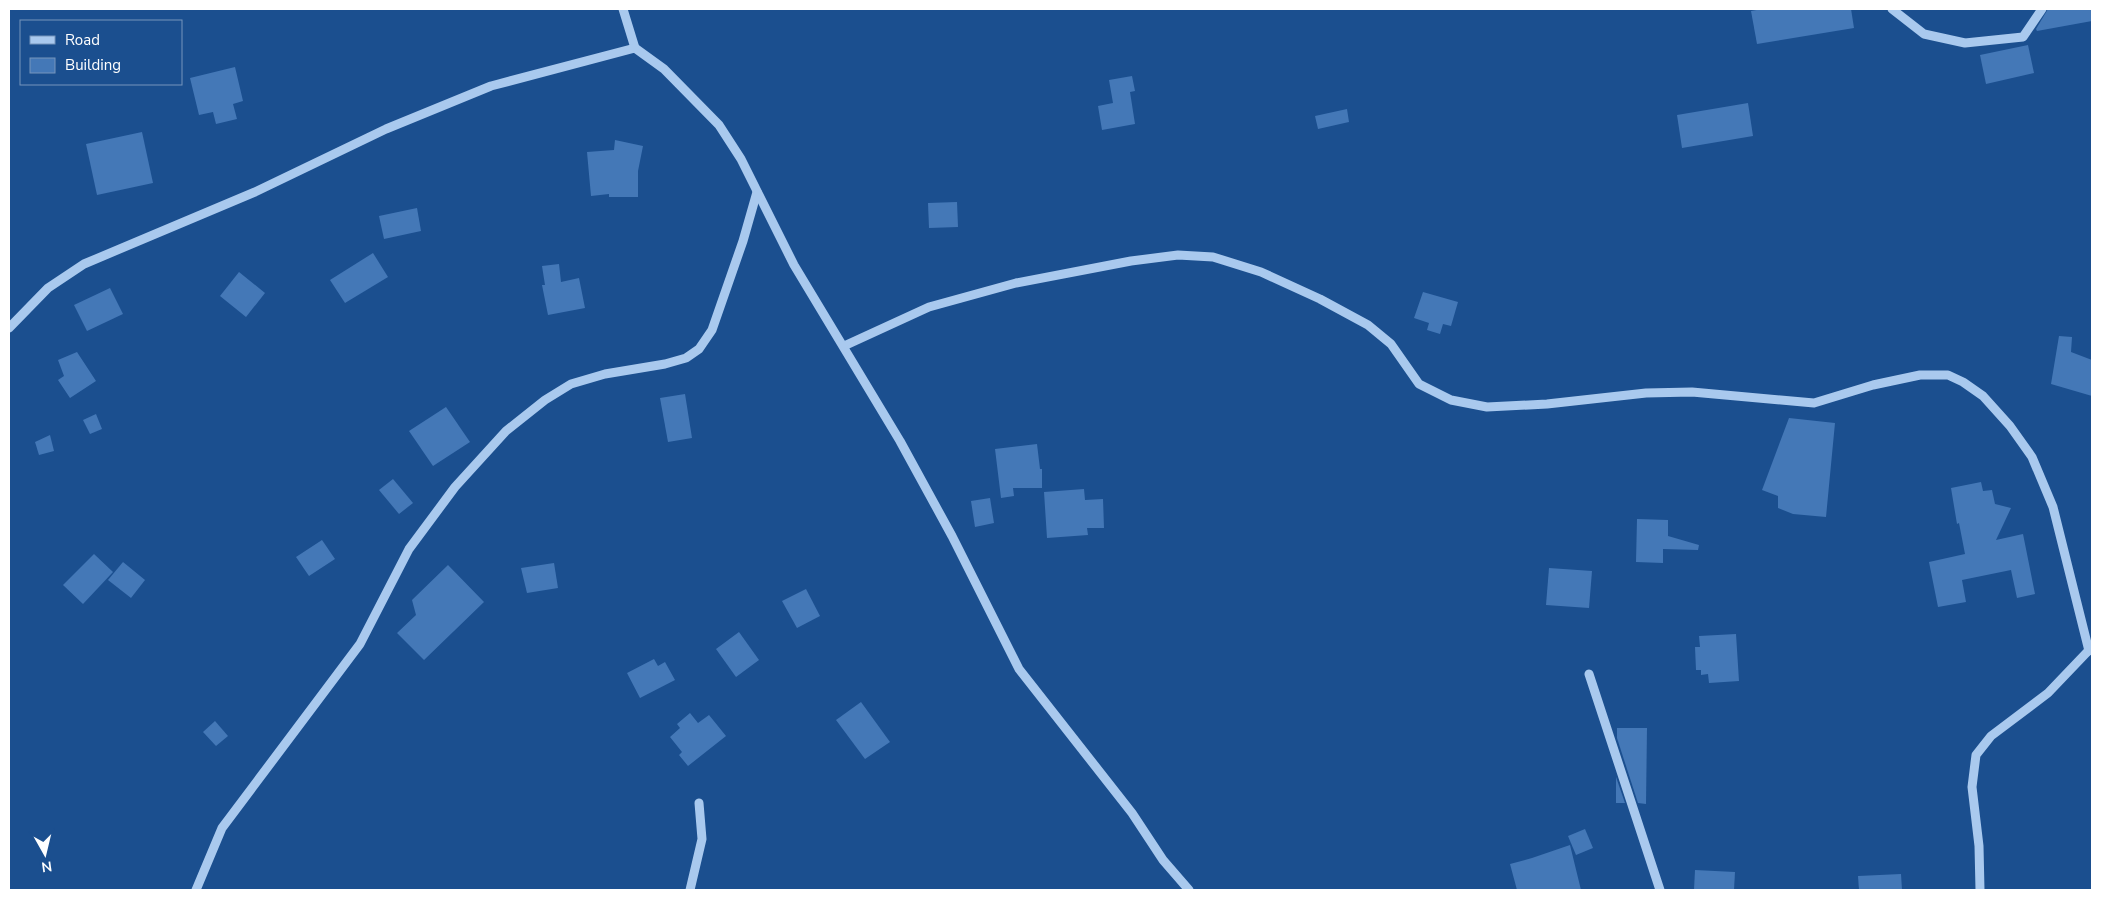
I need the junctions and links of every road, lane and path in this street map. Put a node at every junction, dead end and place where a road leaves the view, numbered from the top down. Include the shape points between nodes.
1 (623, 9) edge
2 (1892, 9) edge
3 (2042, 9) edge
4 (635, 48) junction
5 (757, 192) junction
6 (9, 328) edge
7 (844, 346) junction
8 (2090, 649) edge
9 (1588, 674) dead end
10 (699, 803) dead end
11 (196, 890) edge
12 (690, 890) edge
13 (1189, 890) edge
14 (1660, 890) edge
15 (1980, 890) edge

1 - 4 street
2 - 3 street via 1924,34 1965,43 2023,37
4 - 5 street via 664,69 719,125
4 - 6 street via 491,86 386,129 255,192 84,264 48,288
5 - 7 street via 794,265
5 - 11 street via 744,241 712,330 699,349 686,358 665,364 605,374 571,384 506,431 455,487 409,549 360,644 222,828
7 - 8 street via 929,308 1016,283 1131,261 1178,256 1214,257 1262,272 1320,299 1368,325 1391,344 1419,384 1451,400 1487,407 1692,392 1814,403 1920,375 1948,375 1983,396 2032,457 2054,507
7 - 13 street via 952,536 1019,669
8 - 15 street via 2048,694 1991,736 1976,755 1972,787
9 - 14 street
10 - 12 street via 702,839

